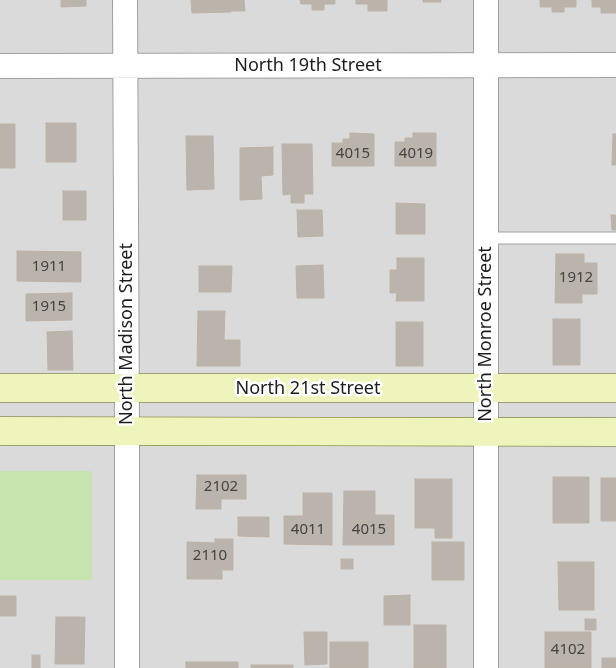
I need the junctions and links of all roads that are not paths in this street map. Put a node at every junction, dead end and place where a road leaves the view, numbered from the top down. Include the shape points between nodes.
1 (124, 0) edge
2 (486, 0) edge
3 (125, 65) junction
4 (616, 65) edge
5 (0, 66) edge
6 (486, 66) junction
7 (486, 238) junction
8 (616, 238) edge
9 (0, 388) edge
10 (486, 388) junction
11 (616, 388) edge
12 (127, 389) junction
13 (0, 431) edge
14 (486, 431) junction
15 (128, 432) junction
16 (616, 432) edge
17 (126, 668) edge
18 (486, 668) edge

1 - 3 street, North Madison Street
2 - 6 street, North Monroe Street
3 - 5 street, North 19th Street
3 - 6 street, North 19th Street
3 - 12 street, North Madison Street
4 - 6 street, North 19th Street
6 - 7 street, North Monroe Street
7 - 8 lane
7 - 10 street, North Monroe Street
9 - 12 main road, North 21st Street
10 - 11 main road, North 21st Street
10 - 12 main road, North 21st Street
10 - 14 street, North Monroe Street
12 - 15 street, North Madison Street
13 - 15 main road
14 - 15 main road
14 - 16 main road
14 - 18 street, North Monroe Street
15 - 17 street, North Madison Street

